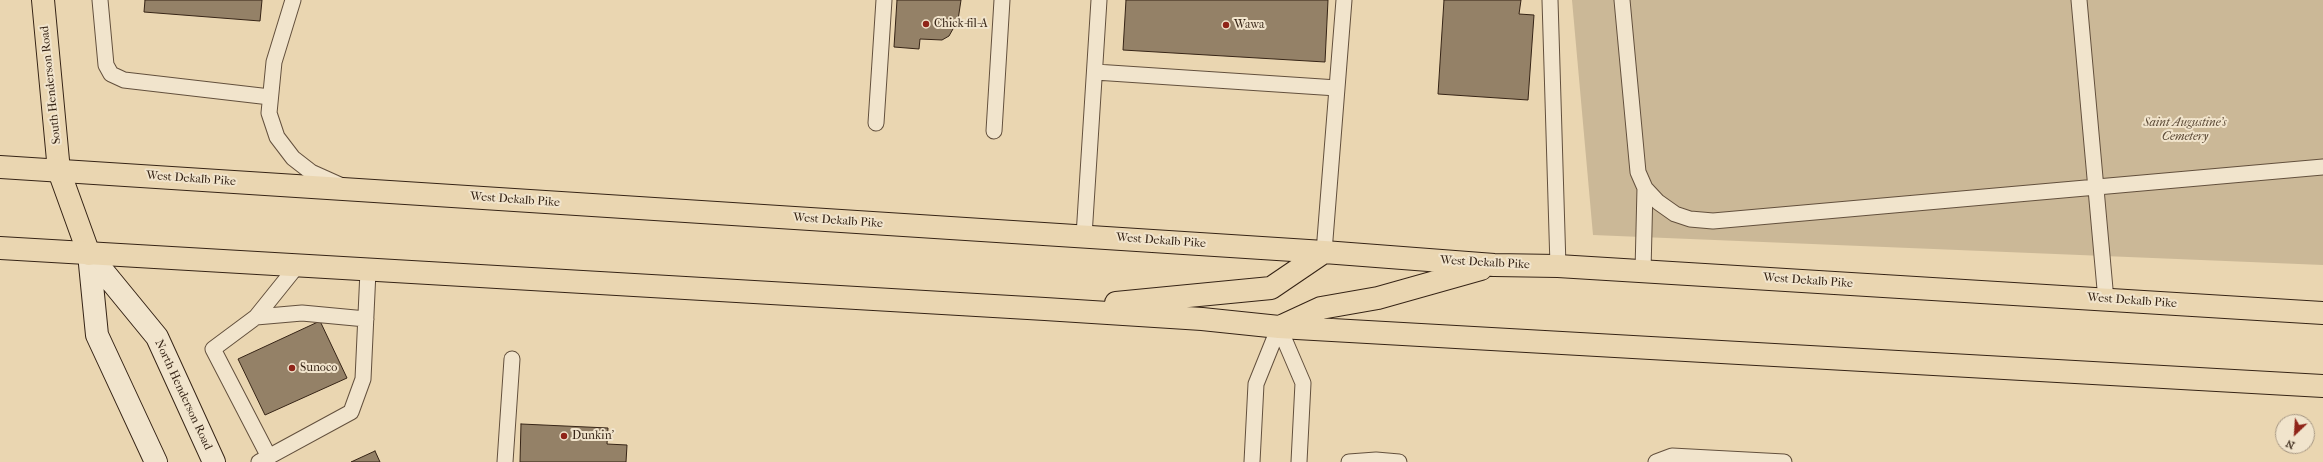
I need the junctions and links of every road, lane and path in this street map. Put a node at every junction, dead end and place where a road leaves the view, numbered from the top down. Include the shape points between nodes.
1 (43, 0) edge
2 (100, 0) edge
3 (293, 0) edge
4 (884, 0) edge
5 (1002, 0) edge
6 (1099, 0) edge
7 (1344, 0) edge
8 (1550, 0) edge
9 (1622, 0) edge
10 (2079, 0) edge
11 (1094, 72) junction
12 (1337, 88) junction
13 (270, 97) junction
14 (876, 123) dead end
15 (994, 131) dead end
16 (0, 167) edge
17 (2323, 167) edge
18 (60, 171) junction
19 (1645, 188) junction
20 (2096, 189) junction
21 (350, 190) junction
22 (1084, 236) junction
23 (0, 248) edge
24 (1324, 252) junction
25 (89, 254) junction
26 (1494, 265) junction
27 (297, 266) junction
28 (1558, 266) junction
29 (368, 271) junction
30 (1643, 271) junction
31 (2106, 300) junction
32 (1045, 309) junction
33 (2323, 313) edge
34 (256, 317) junction
35 (366, 319) junction
36 (1279, 327) junction
37 (512, 359) dead end
38 (2323, 386) edge
39 (150, 458) edge
40 (264, 459) edge
41 (214, 462) edge
42 (505, 462) edge
43 (1252, 462) edge
44 (1299, 462) edge
45 (1349, 462) edge
46 (1400, 462) edge
47 (1656, 462) edge
48 (1784, 462) edge

1 - 18 main road, South Henderson Road
2 - 13 lane via 106,65 111,74 124,80
3 - 13 lane via 274,62
4 - 14 lane
5 - 15 lane
6 - 11 lane
7 - 12 lane
8 - 28 lane
9 - 19 lane via 1638,172
10 - 20 lane
11 - 12 lane
11 - 22 lane
12 - 24 lane
13 - 21 lane via 269,113 277,137 293,158 311,172
16 - 18 main road, West Dekalb Pike
17 - 20 lane
18 - 21 main road, West Dekalb Pike
18 - 25 main road, North Henderson Road
19 - 20 lane via 1658,202 1675,214 1690,219 1713,220
19 - 30 lane
20 - 31 lane
21 - 22 main road, West Dekalb Pike
22 - 24 main road, West Dekalb Pike
23 - 25 main road
24 - 26 main road, West Dekalb Pike
24 - 32 main road via 1271,288
25 - 27 main road
25 - 39 main road, North Henderson Road via 97,335
25 - 41 main road, North Henderson Road via 157,337
26 - 28 main road, West Dekalb Pike
26 - 36 main road via 1378,298 1321,308
27 - 29 main road
27 - 34 lane
28 - 30 main road, West Dekalb Pike
29 - 32 main road
29 - 35 lane
30 - 31 main road, West Dekalb Pike
31 - 33 main road, West Dekalb Pike
32 - 36 main road via 1202,319
34 - 35 lane via 302,313
34 - 40 lane via 214,349
35 - 40 lane via 363,379 351,412
36 - 38 main road
36 - 43 lane via 1256,384
36 - 44 lane via 1303,382
37 - 42 lane
45 - 46 lane
47 - 48 lane via 1672,456

